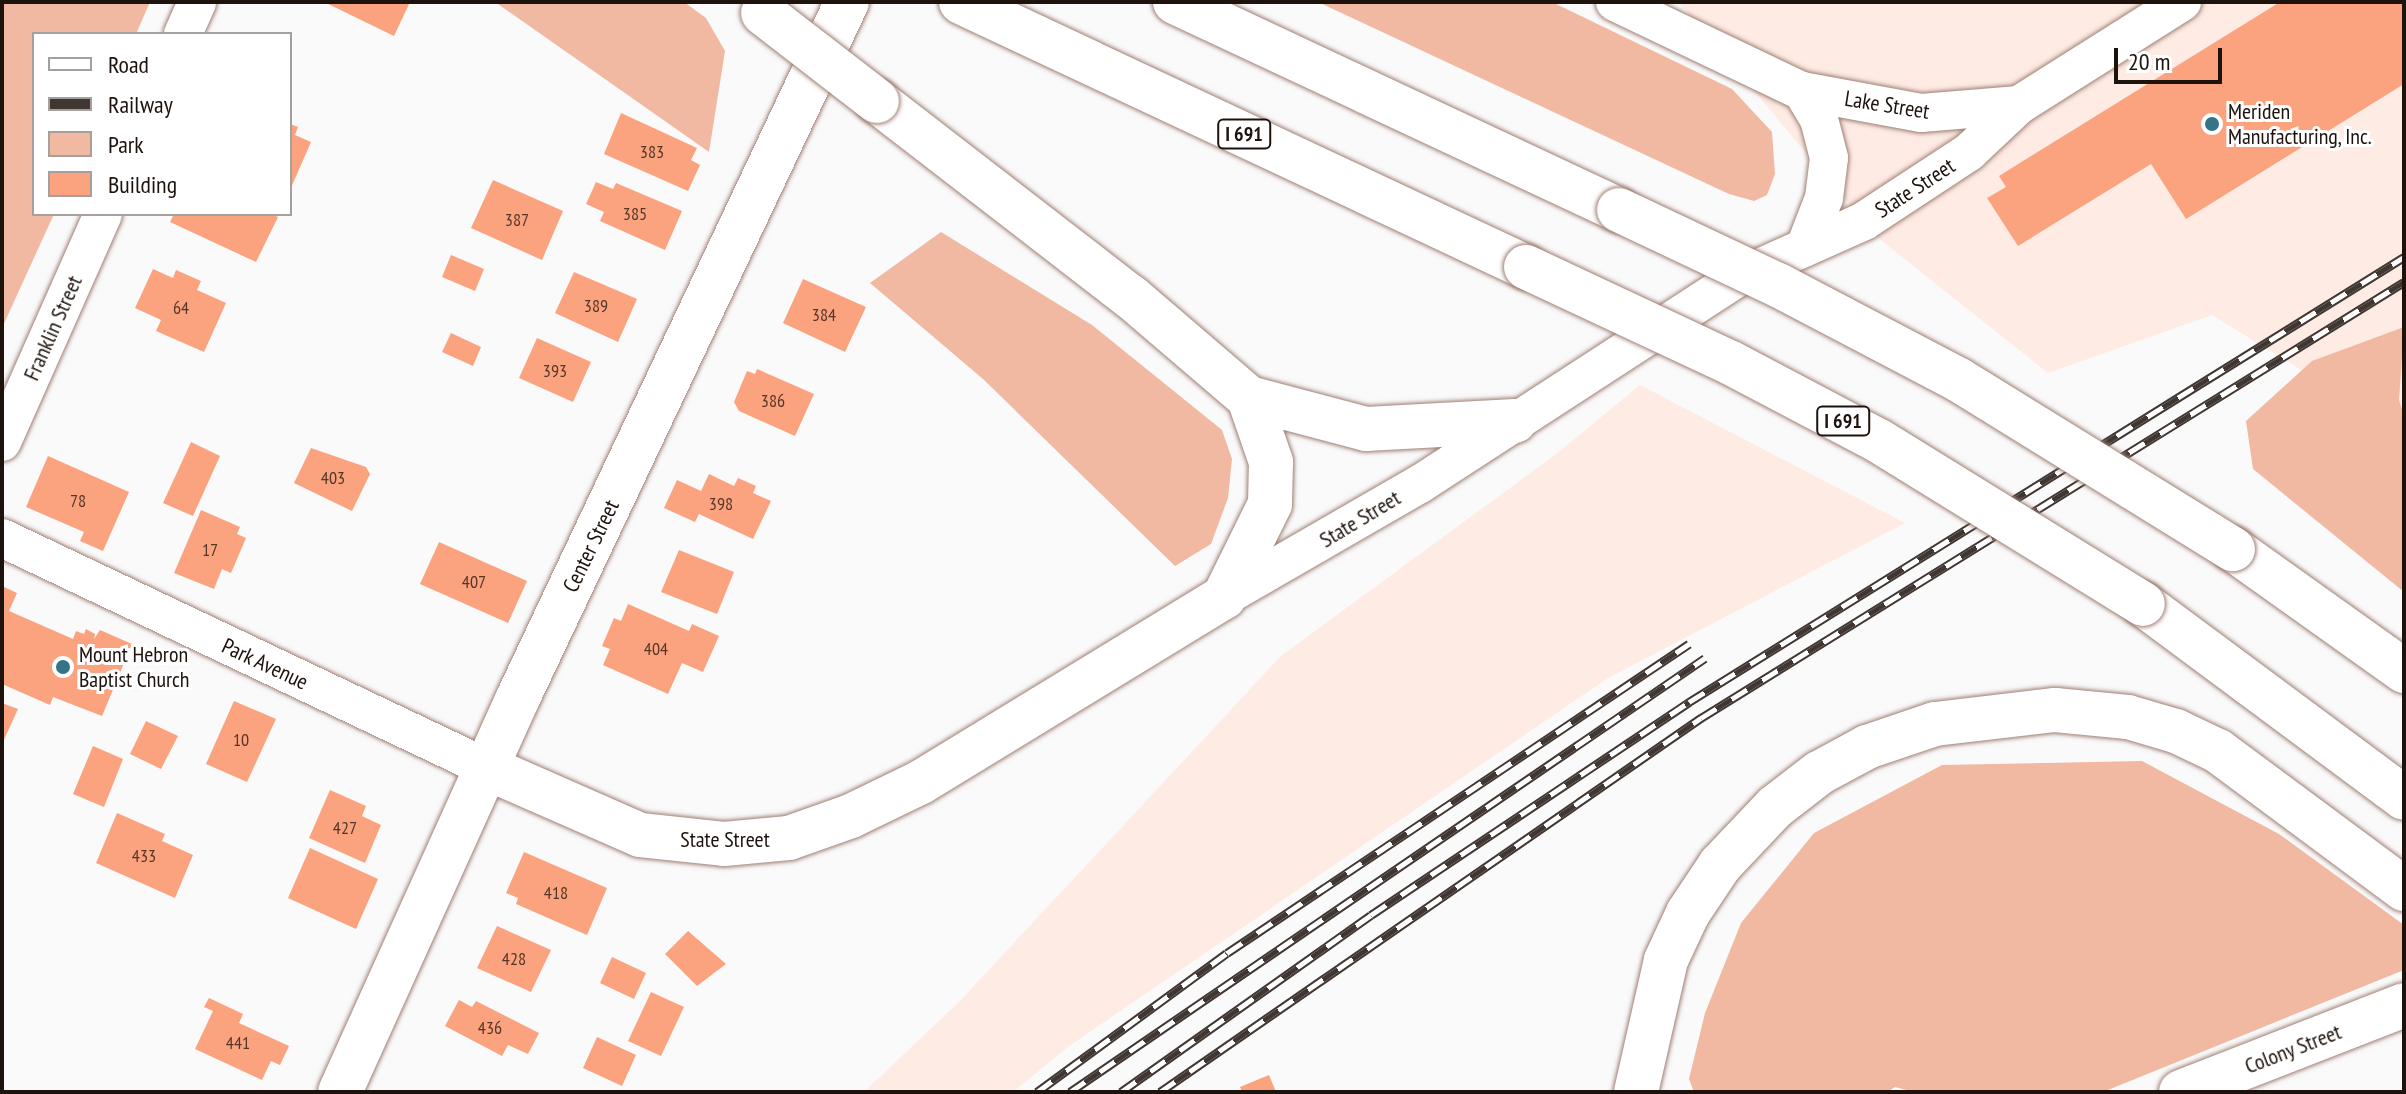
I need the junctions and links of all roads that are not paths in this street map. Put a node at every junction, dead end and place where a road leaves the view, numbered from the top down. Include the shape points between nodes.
1 (197, 2) edge
2 (847, 2) edge
3 (961, 2) edge
4 (1175, 2) edge
5 (1615, 2) edge
6 (2182, 2) edge
7 (756, 7) edge
8 (184, 32) edge
9 (1802, 91) junction
10 (2019, 105) junction
11 (102, 216) edge
12 (1805, 247) junction
13 (1249, 398) junction
14 (1515, 421) junction
15 (2, 442) edge
16 (2, 538) edge
17 (1224, 597) junction
18 (2404, 671) edge
19 (485, 767) junction
20 (2404, 798) edge
21 (2396, 883) edge
22 (2404, 1005) edge
23 (1644, 1079) edge
24 (340, 1092) edge
25 (2181, 1092) edge

1 - 8 street
2 - 19 main road, Center Street
3 - 20 main road, I 691, bridge via 1731,363 1879,441 2143,604
4 - 18 main road, bridge via 1619,210 1946,373 2095,459
5 - 9 street, Lake Street
6 - 10 street, State Street
7 - 13 main road, bridge via 1131,297
9 - 10 street, Lake Street via 1921,113
9 - 12 street, Lake Street via 1819,119 1829,158 1824,198
10 - 12 street, State Street via 1976,146 1925,182 1852,227
11 - 15 street, Franklin Street
12 - 14 street, State Street via 1739,277
13 - 14 main road via 1366,429
13 - 17 main road via 1269,451 1271,496 1260,531
14 - 17 street, State Street via 1420,484
16 - 19 street, Park Avenue
17 - 19 main road, State Street via 921,782 789,838 724,844 640,835
19 - 24 main road, Center Street
21 - 23 main road via 2218,751 2176,731 2128,717 2055,710 1935,724 1875,743 1827,768 1775,807 1734,849 1697,898 1671,945
22 - 25 main road, Colony Street

